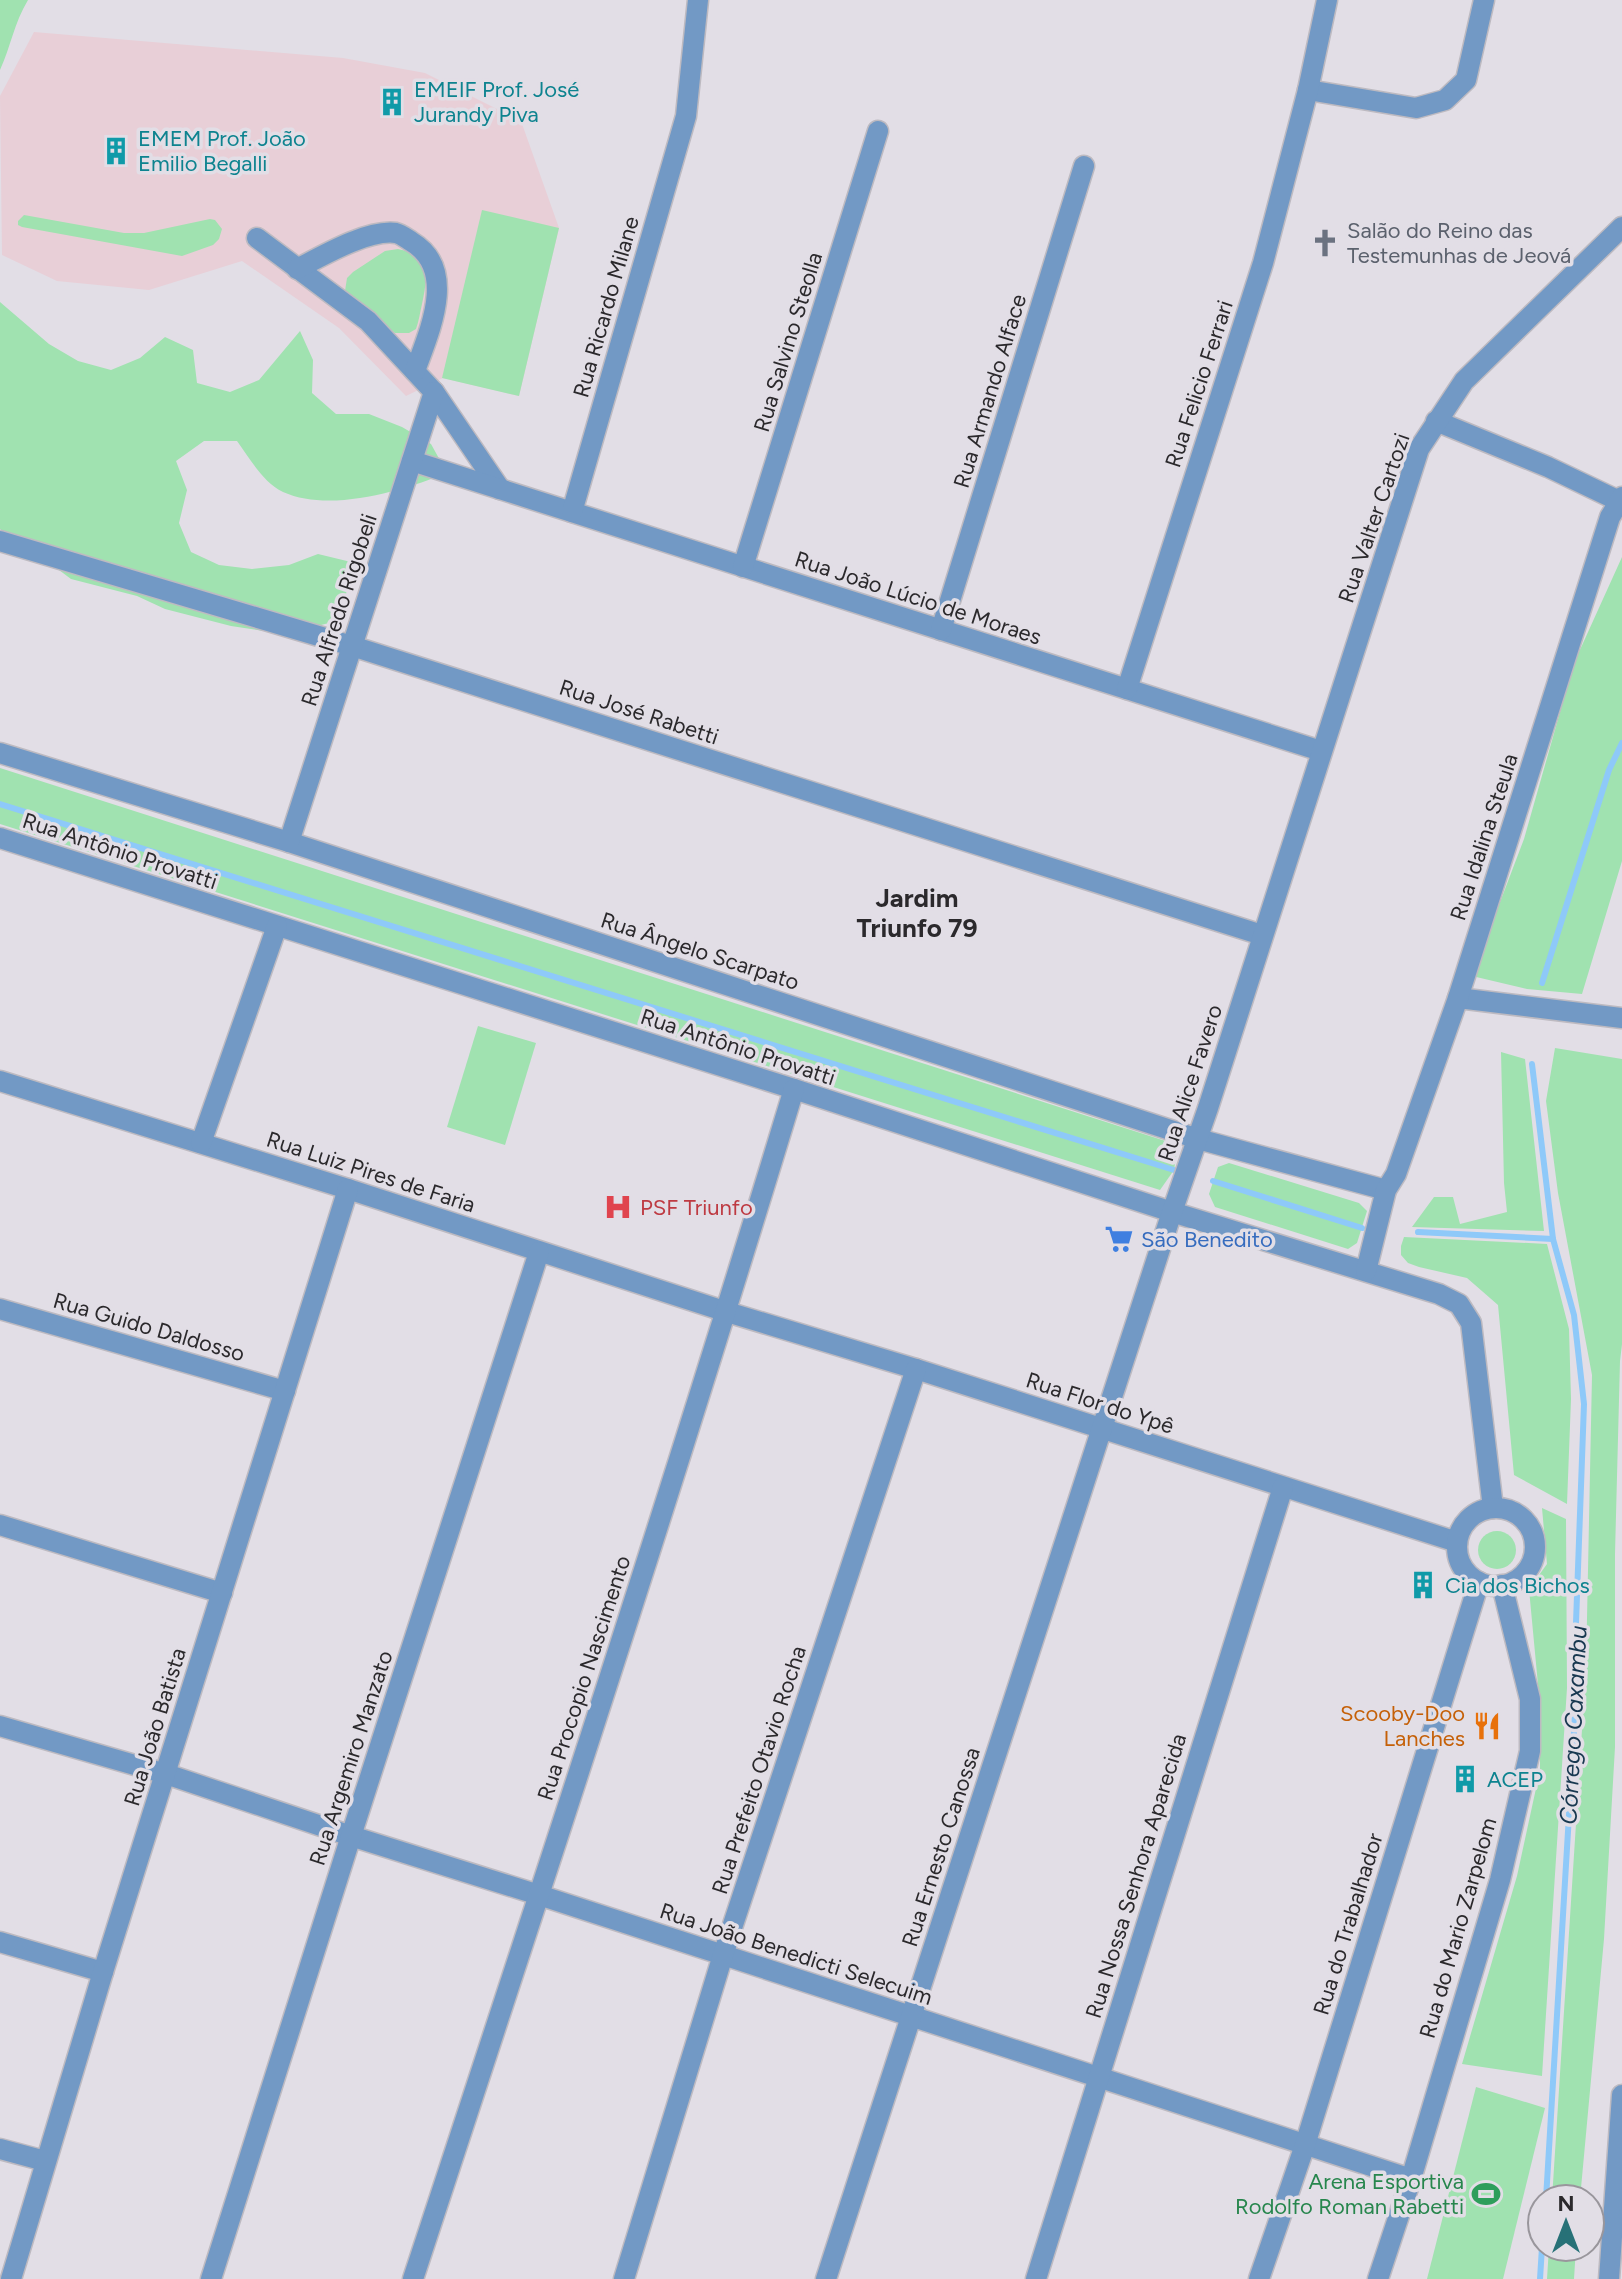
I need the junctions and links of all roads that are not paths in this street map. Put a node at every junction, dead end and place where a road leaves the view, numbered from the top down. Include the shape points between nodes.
1 (698, 0) edge
2 (1327, 0) edge
3 (1484, 0) edge
4 (1308, 90) junction
5 (878, 131) dead end
6 (1084, 166) dead end
7 (1622, 227) edge
8 (257, 238) dead end
9 (297, 269) junction
10 (415, 371) junction
11 (434, 392) junction
12 (1436, 421) junction
13 (412, 461) junction
14 (500, 489) junction
15 (1620, 499) edge
16 (572, 512) junction
17 (0, 541) edge
18 (743, 567) junction
19 (941, 630) junction
20 (352, 646) junction
21 (1127, 689) junction
22 (1321, 751) junction
23 (0, 753) edge
24 (0, 838) edge
25 (289, 842) junction
26 (277, 926) junction
27 (1262, 935) junction
28 (1458, 998) junction
29 (1622, 1018) edge
30 (0, 1081) edge
31 (794, 1089) junction
32 (1198, 1139) junction
33 (201, 1143) junction
34 (348, 1189) junction
35 (1386, 1190) junction
36 (1172, 1212) junction
37 (539, 1252) junction
38 (1366, 1271) junction
39 (0, 1309) edge
40 (727, 1312) junction
41 (916, 1369) junction
42 (285, 1391) junction
43 (1103, 1429) junction
44 (1283, 1487) junction
45 (1493, 1508) junction
46 (0, 1525) edge
47 (1457, 1542) junction
48 (1479, 1582) junction
49 (1502, 1585) junction
50 (222, 1593) junction
51 (0, 1726) edge
52 (166, 1774) junction
53 (351, 1836) junction
54 (539, 1895) junction
55 (0, 1942) edge
56 (723, 1955) junction
57 (103, 1972) junction
58 (911, 2016) junction
59 (1098, 2077) junction
60 (1622, 2095) edge
61 (1305, 2145) junction
62 (0, 2149) edge
63 (45, 2161) junction
64 (1411, 2179) junction
65 (11, 2279) edge
66 (211, 2279) edge
67 (413, 2279) edge
68 (624, 2279) edge
69 (826, 2279) edge
70 (1036, 2279) edge
71 (1259, 2279) edge
72 (1378, 2279) edge
73 (1609, 2279) edge

1 - 16 street, Rua Ricardo Milane via 686,116
2 - 4 street, Rua Felicio Ferrari
3 - 4 street via 1466,80 1445,100 1416,108
4 - 21 street, Rua Felicio Ferrari via 1263,263
5 - 18 street, Rua Salvino Steolla
6 - 19 street, Rua Armando Alface
7 - 12 street, Rua Valter Cartozi via 1464,381
8 - 9 street
9 - 10 street via 368,321
9 - 10 street via 344,244 378,234 397,233 424,249 436,271 438,295
10 - 11 street
11 - 13 street, Rua Alfredo Rigobeli
11 - 14 street
12 - 15 street
12 - 22 street, Rua Valter Cartozi via 1419,449
13 - 14 street, Rua João Lúcio de Moraes
13 - 20 street, Rua Alfredo Rigobeli
14 - 16 street, Rua João Lúcio de Moraes
15 - 28 street, Rua Idalina Steula
16 - 18 street, Rua João Lúcio de Moraes
17 - 20 street, Rua José Rabetti
18 - 19 street, Rua João Lúcio de Moraes
19 - 21 street, Rua João Lúcio de Moraes
20 - 25 street, Rua Alfredo Rigobeli
20 - 27 street, Rua José Rabetti
21 - 22 street, Rua João Lúcio de Moraes
22 - 27 street, Rua Alice Favero
23 - 25 street, Rua Ângelo Scarpato
24 - 26 street, Rua Antônio Provatti
25 - 32 street, Rua Ângelo Scarpato
26 - 31 street, Rua Antônio Provatti
26 - 33 street
27 - 32 street, Rua Alice Favero
28 - 29 street
28 - 35 street, Rua Idalina Steula
30 - 33 street, Rua Luiz Pires de Faria
31 - 36 street, Rua Antônio Provatti
31 - 40 street, Rua Procopio Nascimento
32 - 35 street, Rua Ângelo Scarpato
32 - 36 street, Rua Alice Favero
33 - 34 street, Rua Luiz Pires de Faria
34 - 37 street, Rua Luiz Pires de Faria
34 - 42 street, Rua João Batista
35 - 38 street, Rua Idalina Steula
36 - 38 street, Rua Antônio Provatti
36 - 43 street, Rua Alice Favero
37 - 40 street, Rua Luiz Pires de Faria
37 - 53 street, Rua Argemiro Manzato
38 - 45 street, Rua Antônio Provatti via 1439,1294 1459,1304 1471,1323
39 - 42 street, Rua Guido Daldosso
40 - 41 street, Rua Flor do Ypê
40 - 54 street, Rua Procopio Nascimento
41 - 43 street, Rua Flor do Ypê
41 - 56 street, Rua Prefeito Otavio Rocha
42 - 50 street, Rua João Batista
43 - 44 street, Rua Flor do Ypê
43 - 58 street, Rua Ernesto Canossa
44 - 47 street, Rua Flor do Ypê
44 - 59 street, Rua Nossa Senhora Aparecida
45 - 47 street via 1465,1523
45 - 49 street via 1525,1521 1535,1542 1531,1566
46 - 50 street
47 - 48 street via 1462,1566
48 - 49 street
48 - 61 street, Rua do Trabalhador
49 - 64 street, Rua do Mario Zarpelom via 1530,1699 1530,1751 1500,1880
50 - 52 street, Rua João Batista
51 - 52 street, Rua João Benedicti Selecuim
52 - 53 street, Rua João Benedicti Selecuim
52 - 57 street, Rua João Batista
53 - 54 street, Rua João Benedicti Selecuim
53 - 66 street, Rua Argemiro Manzato
54 - 56 street, Rua João Benedicti Selecuim
54 - 67 street, Rua Procopio Nascimento
55 - 57 street
56 - 58 street, Rua João Benedicti Selecuim
56 - 68 street, Rua Prefeito Otavio Rocha
57 - 63 street, Rua João Batista
58 - 59 street, Rua João Benedicti Selecuim
58 - 69 street, Rua Ernesto Canossa
59 - 61 street, Rua João Benedicti Selecuim
59 - 70 street, Rua Nossa Senhora Aparecida
60 - 73 street
61 - 64 street, Rua João Benedicti Selecuim
61 - 71 street, Rua do Trabalhador
62 - 63 street
63 - 65 street, Rua João Batista
64 - 72 street, Rua do Mario Zarpelom

